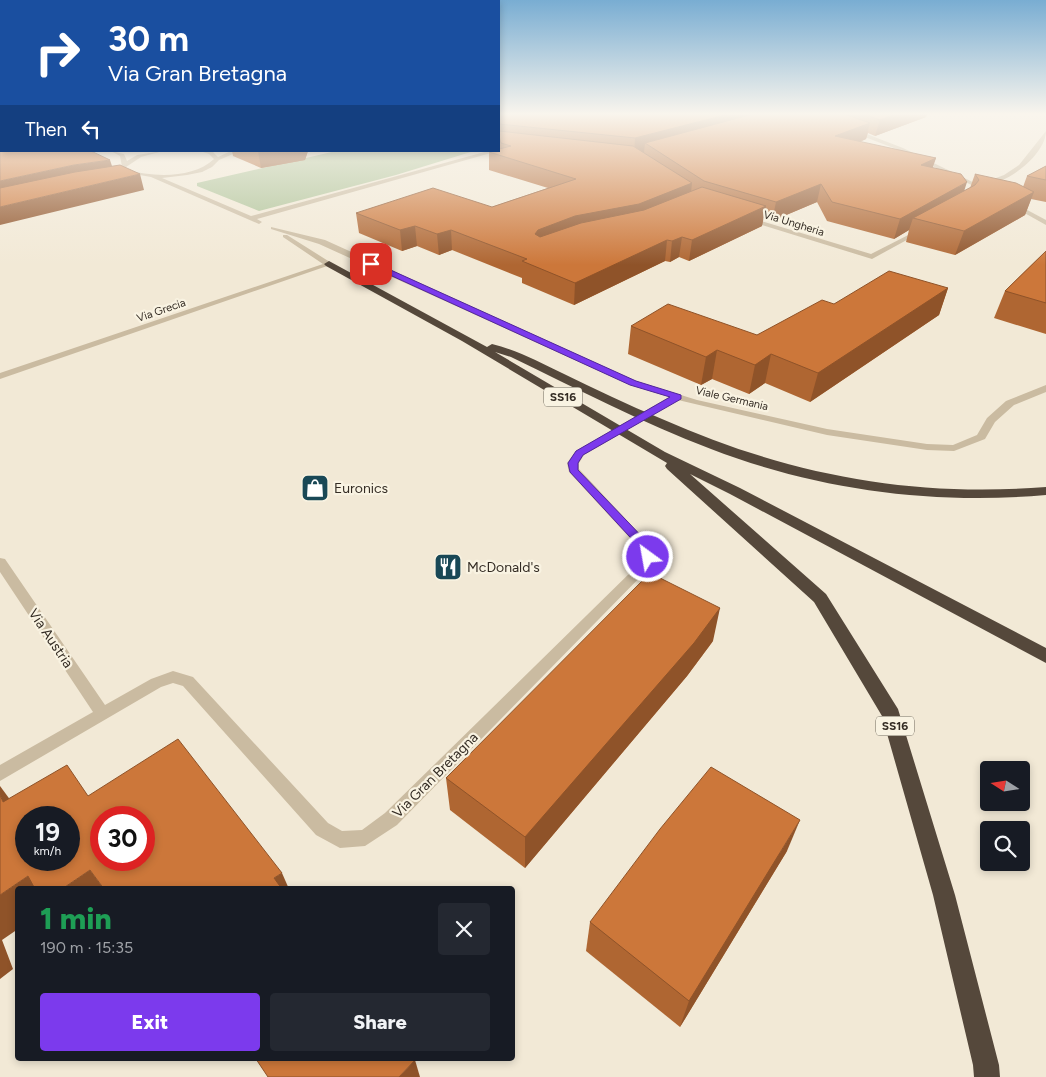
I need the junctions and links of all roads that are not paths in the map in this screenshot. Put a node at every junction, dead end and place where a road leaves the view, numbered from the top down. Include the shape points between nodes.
1 (124, 164) joint
2 (210, 164) edge
3 (447, 164) edge
4 (934, 164) edge
5 (1023, 164) edge
6 (116, 170) edge
7 (946, 170) junction
8 (195, 171) junction
9 (145, 176) junction
10 (153, 176) junction
11 (126, 177) edge
12 (954, 183) edge
13 (978, 186) junction
14 (189, 190) junction
15 (997, 195) edge
16 (1005, 200) edge
17 (739, 216) edge
18 (252, 218) junction
19 (1046, 223) edge
20 (928, 226) edge
21 (273, 228) junction
22 (329, 264) junction
23 (466, 339) junction
24 (0, 376) edge
25 (1046, 388) edge
26 (678, 397) junction
27 (660, 455) junction
28 (1046, 491) edge
29 (0, 562) edge
30 (1046, 656) edge
31 (103, 714) junction
32 (0, 774) edge
33 (987, 1077) edge

1 - 6 street
1 - 9 street via 126,171
2 - 8 street
3 - 18 street
4 - 7 street
5 - 13 street via 1004,178
7 - 12 street
7 - 13 street
8 - 10 street
8 - 14 street
9 - 10 street
9 - 11 street
10 - 14 street, Viale Germania
13 - 15 street
14 - 18 street, Viale Germania
16 - 19 street
17 - 20 street, Via Ungheria via 872,257
18 - 21 street, Viale Germania
21 - 22 street, Viale Germania
21 - 26 street, Viale Germania via 322,242 633,383
22 - 23 highway, SS16
22 - 24 street, Via Grecia
23 - 27 highway, SS16
23 - 28 highway, SS16 via 515,355 687,434 747,457 812,475 868,486 944,493 1021,494
25 - 26 street, Viale Germania via 1010,403 991,420 981,437 954,448 827,432
26 - 31 street, Via Gran Bretagna via 580,453 573,463 573,470 646,548 645,566 391,819 365,838 340,840 322,829 188,681 173,677 156,683
27 - 30 highway, SS16 via 744,495
27 - 33 highway, SS16 via 820,598 891,714 944,895
29 - 31 street, Via Austria
31 - 32 street, Via Gran Bretagna

